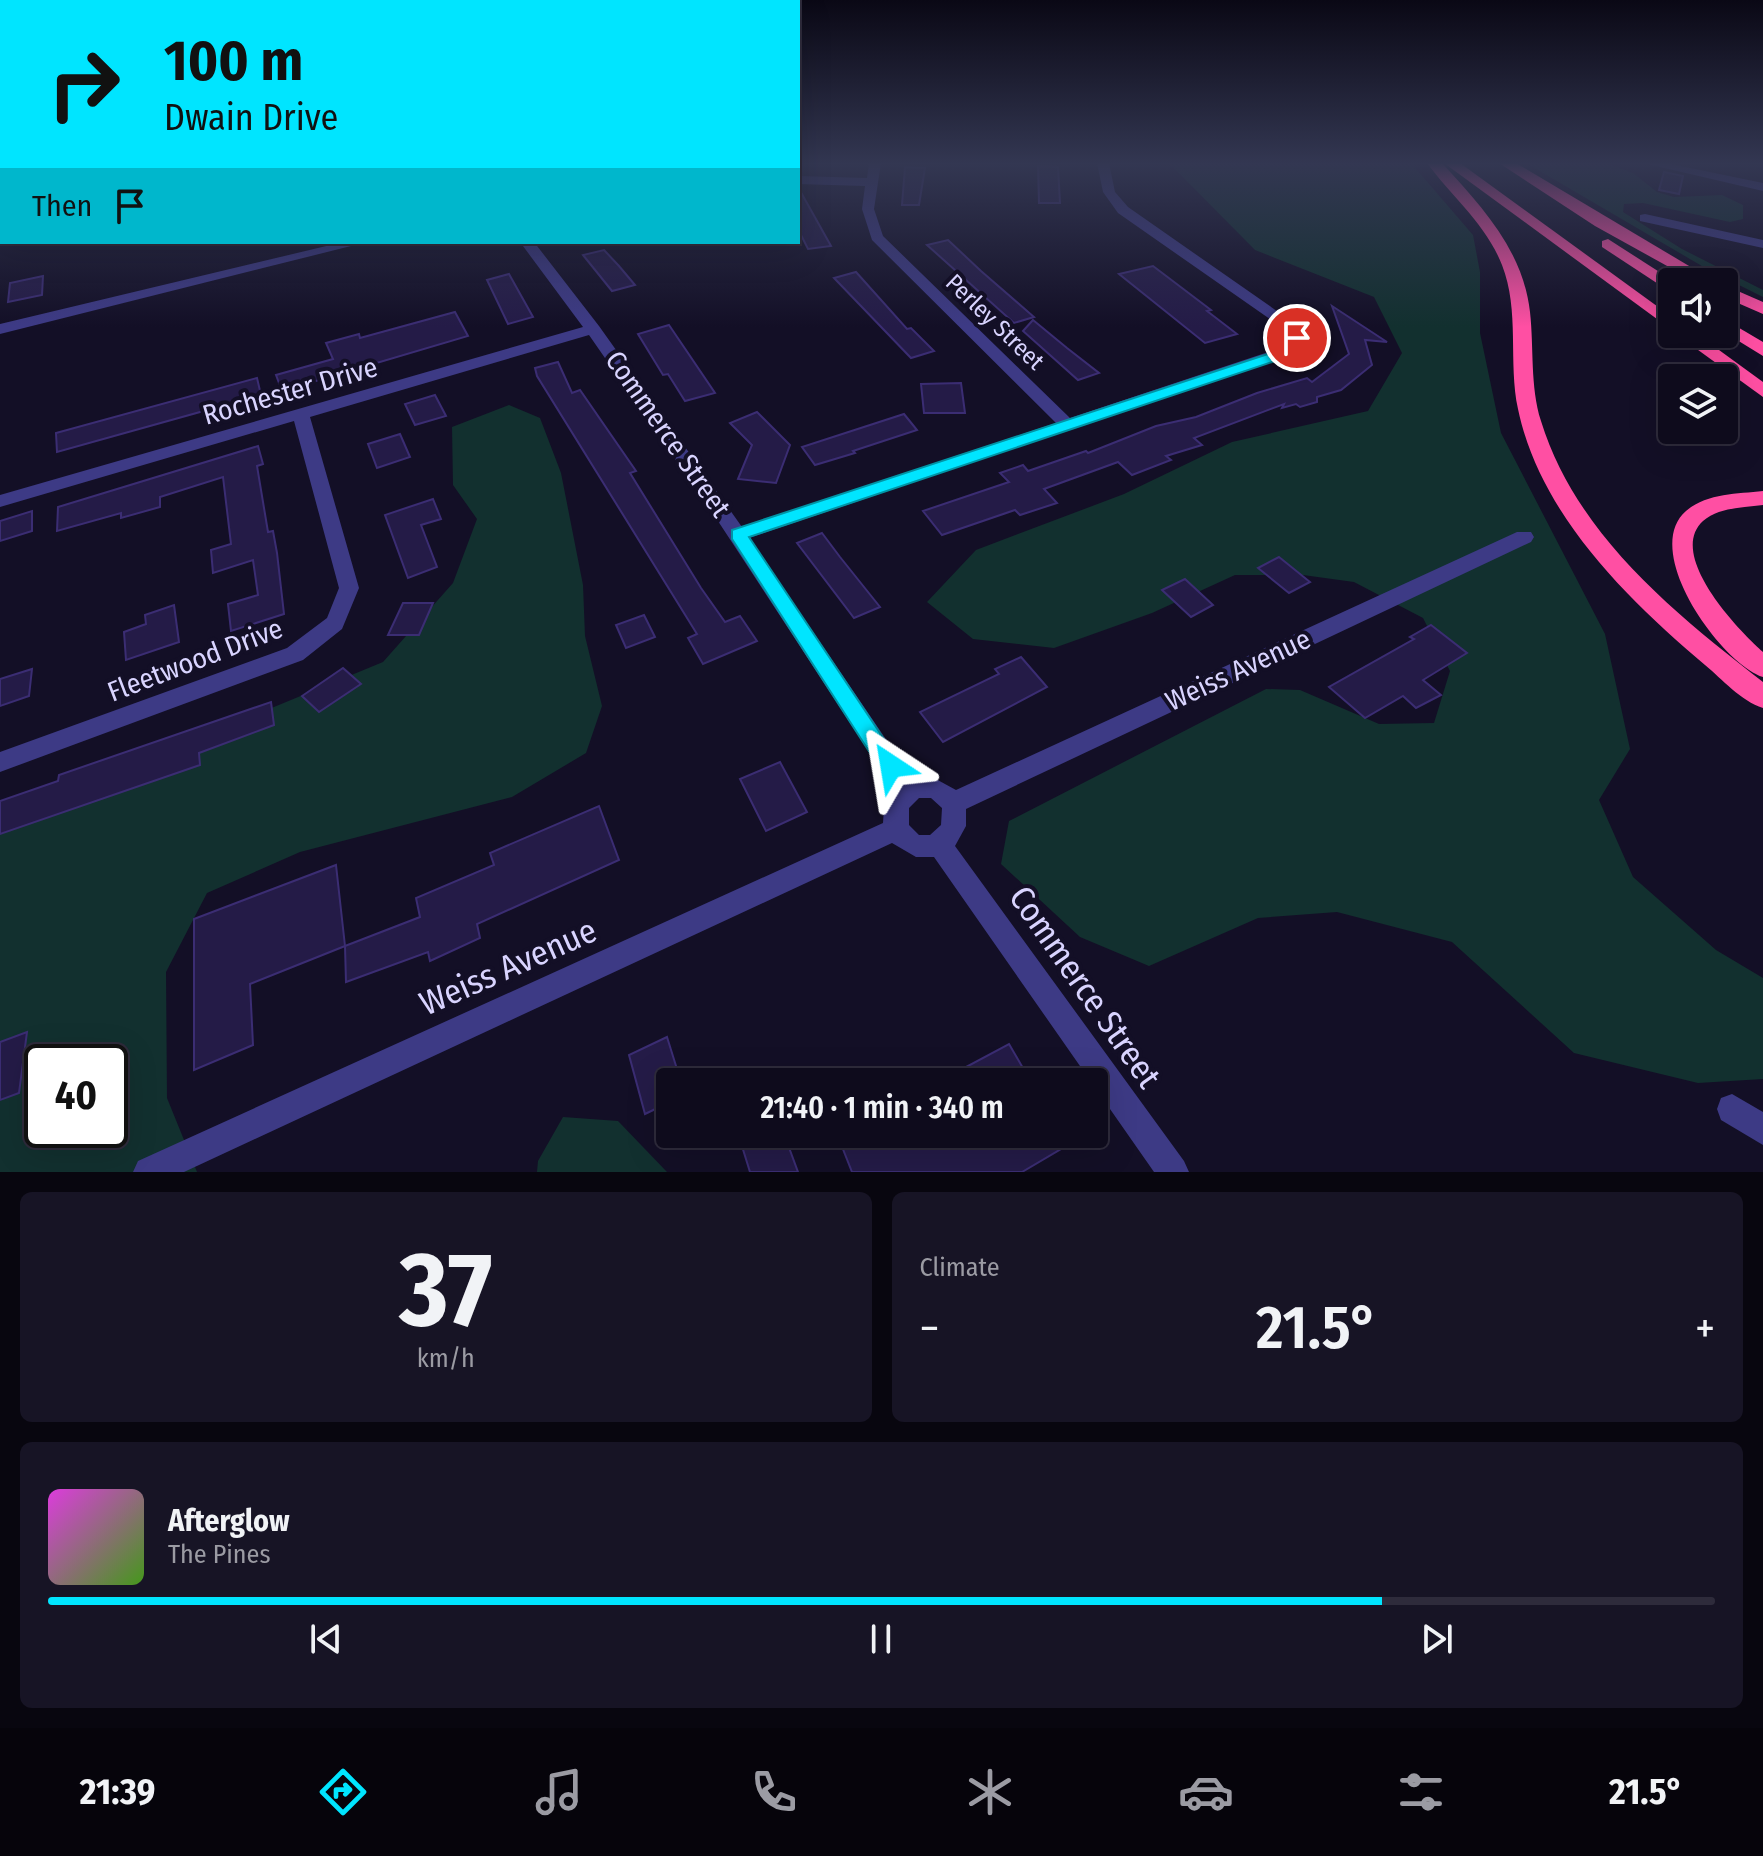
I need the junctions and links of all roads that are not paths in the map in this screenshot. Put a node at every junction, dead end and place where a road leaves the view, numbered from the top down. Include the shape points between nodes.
1 (870, 218) edge
2 (1134, 218) edge
3 (1485, 218) edge
4 (1526, 218) edge
5 (1572, 218) edge
6 (1593, 218) edge
7 (1645, 218) dead end
8 (352, 244) edge
9 (529, 244) edge
10 (1763, 244) edge
11 (1683, 268) edge
12 (1658, 278) edge
13 (1738, 297) edge
14 (1763, 309) edge
15 (1658, 315) edge
16 (0, 329) edge
17 (594, 329) junction
18 (1738, 333) edge
19 (1704, 348) edge
20 (1763, 350) edge
21 (1763, 391) edge
22 (301, 415) junction
23 (1068, 425) junction
24 (1763, 498) edge
25 (0, 501) edge
26 (739, 535) junction
27 (1524, 537) dead end
28 (1763, 667) edge
29 (1763, 697) edge
30 (0, 762) edge
31 (908, 792) junction
32 (953, 803) junction
33 (897, 829) junction
34 (939, 843) junction
35 (1732, 1109) dead end
36 (1763, 1130) edge
37 (149, 1172) edge
38 (1173, 1172) edge

1 - 23 street, Perley Street via 885,247
2 - 23 street via 1279,319 1292,331 1296,344 1285,353
3 - 29 highway via 1509,257 1521,307 1532,426 1580,521 1679,629
4 - 15 highway
5 - 12 highway
6 - 11 highway
7 - 10 street
8 - 16 street
9 - 17 street, Commerce Street
13 - 14 highway
17 - 22 street, Rochester Drive
17 - 26 street, Commerce Street
18 - 20 highway
19 - 21 highway
22 - 25 street, Rochester Drive
22 - 30 street, Fleetwood Drive via 349,588 335,623 295,654
23 - 26 street
24 - 28 highway via 1735,498 1705,507 1687,522 1680,539 1682,564 1694,592
26 - 31 street, Commerce Street
27 - 32 street, Weiss Avenue
31 - 32 street via 936,790
31 - 33 street via 895,807
32 - 34 street via 954,829
33 - 34 street via 913,843
33 - 37 street, Weiss Avenue
34 - 38 street, Commerce Street
35 - 36 street

